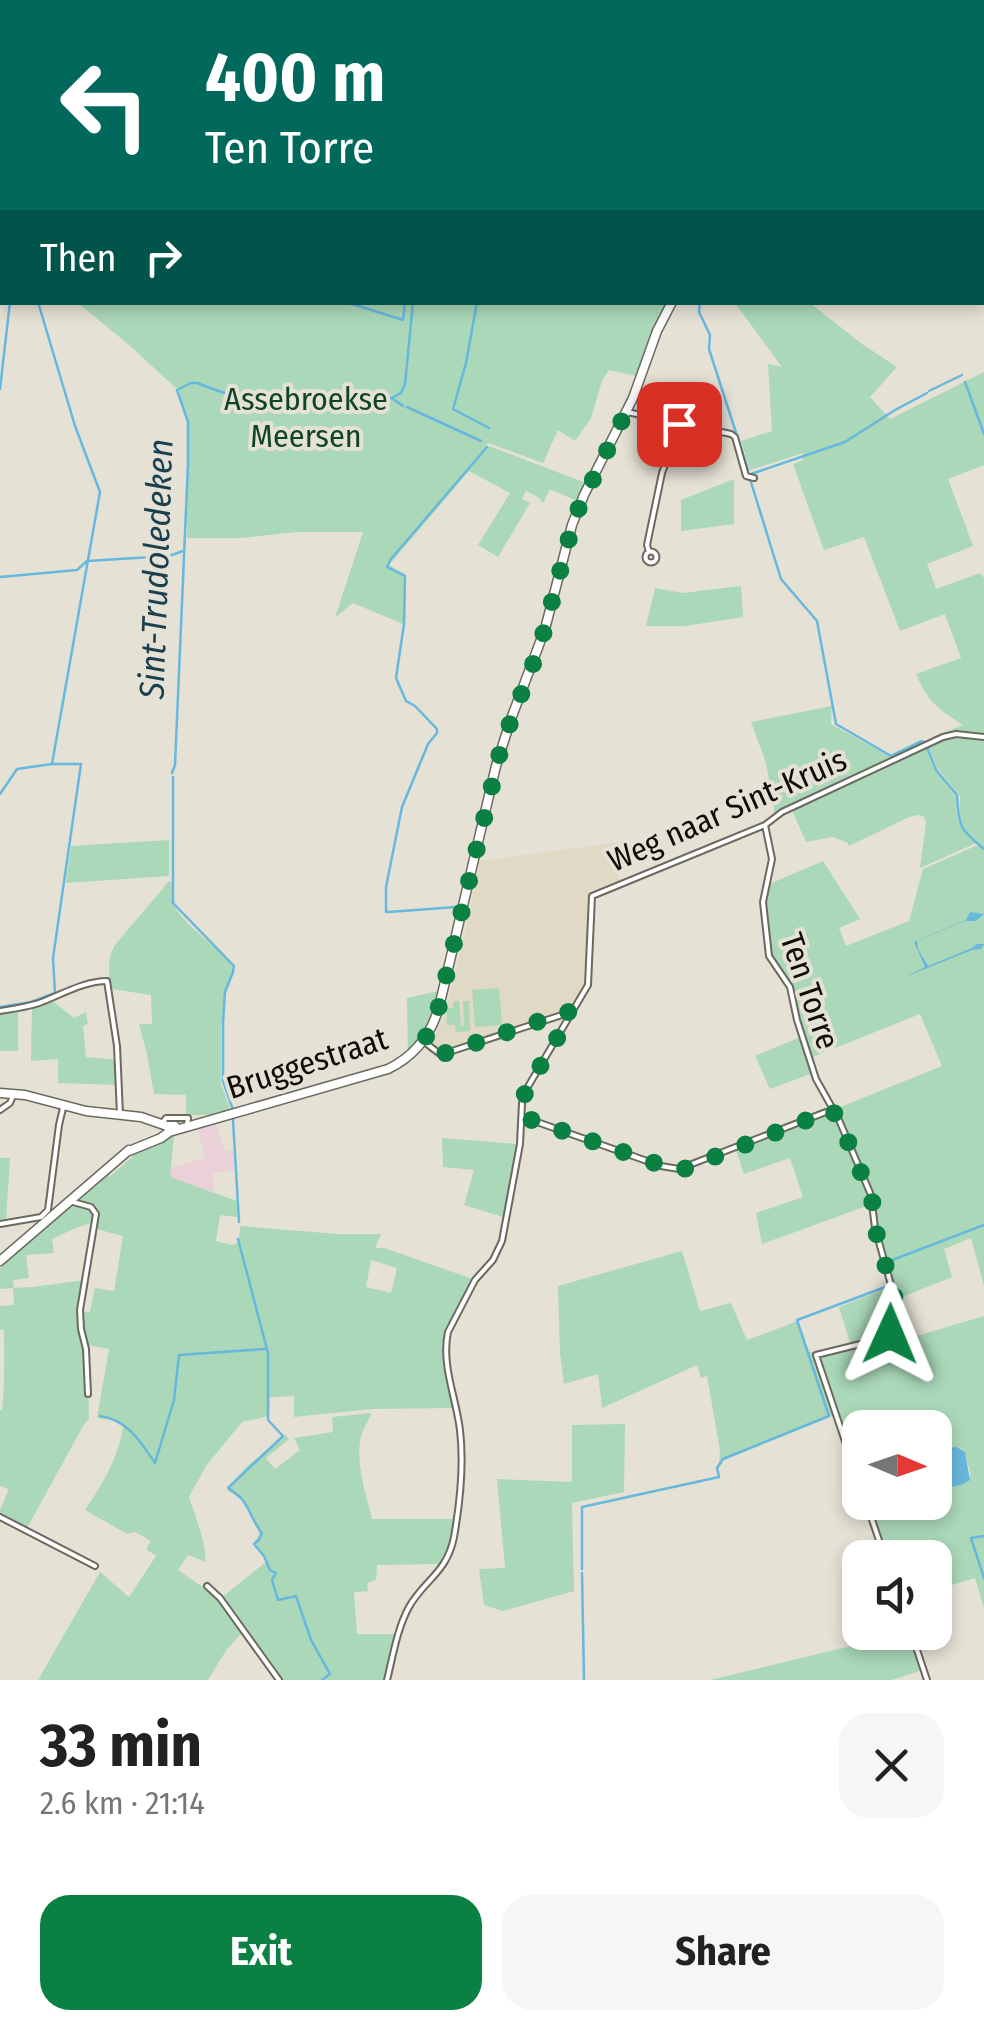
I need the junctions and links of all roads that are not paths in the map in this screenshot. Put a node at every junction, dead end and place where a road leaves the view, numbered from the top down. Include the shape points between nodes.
1 (671, 305) edge
2 (626, 412) junction
3 (679, 424) junction
4 (754, 478) dead end
5 (649, 552) dead end
6 (984, 737) edge
7 (764, 824) junction
8 (0, 1010) edge
9 (571, 1012) junction
10 (423, 1041) junction
11 (13, 1094) junction
12 (0, 1095) edge
13 (64, 1106) junction
14 (0, 1110) edge
15 (832, 1110) junction
16 (120, 1115) junction
17 (523, 1117) junction
18 (155, 1130) junction
19 (72, 1200) junction
20 (0, 1224) edge
21 (0, 1261) edge
22 (88, 1394) dead end
23 (842, 1432) edge
24 (0, 1517) edge
25 (96, 1566) dead end
26 (207, 1586) dead end
27 (917, 1650) edge
28 (279, 1680) edge
29 (387, 1680) edge
30 (927, 1680) edge

1 - 2 main road, Bruggestraat
2 - 3 street
2 - 10 main road, Bruggestraat via 572,525 545,628 496,766 439,1006
3 - 4 street via 731,434 746,476
3 - 5 street via 662,473
6 - 7 street, Weg naar Sint-Kruis via 936,740
7 - 9 street, Weg naar Sint-Kruis via 592,896 588,985
7 - 15 street, Ten Torre via 772,859 762,902 768,956 790,987
8 - 16 street via 107,981
9 - 10 street via 446,1053
9 - 17 street, Weg naar Sint-Kruis via 526,1090
10 - 18 main road, Bruggestraat via 377,1074
11 - 12 main road
11 - 13 main road
11 - 14 street
13 - 16 main road
13 - 20 street via 48,1210 41,1218
15 - 17 street via 679,1169
15 - 23 street, Ten Torre via 871,1195 897,1306 889,1337 816,1355
16 - 18 main road
17 - 29 street, Weg naar Sint-Kruis via 502,1241 446,1340 461,1446 451,1548 407,1611
18 - 19 main road, Bruggestraat
19 - 21 main road, Bruggestraat
19 - 22 street via 96,1214 80,1310
24 - 25 street
26 - 28 street
27 - 30 street

